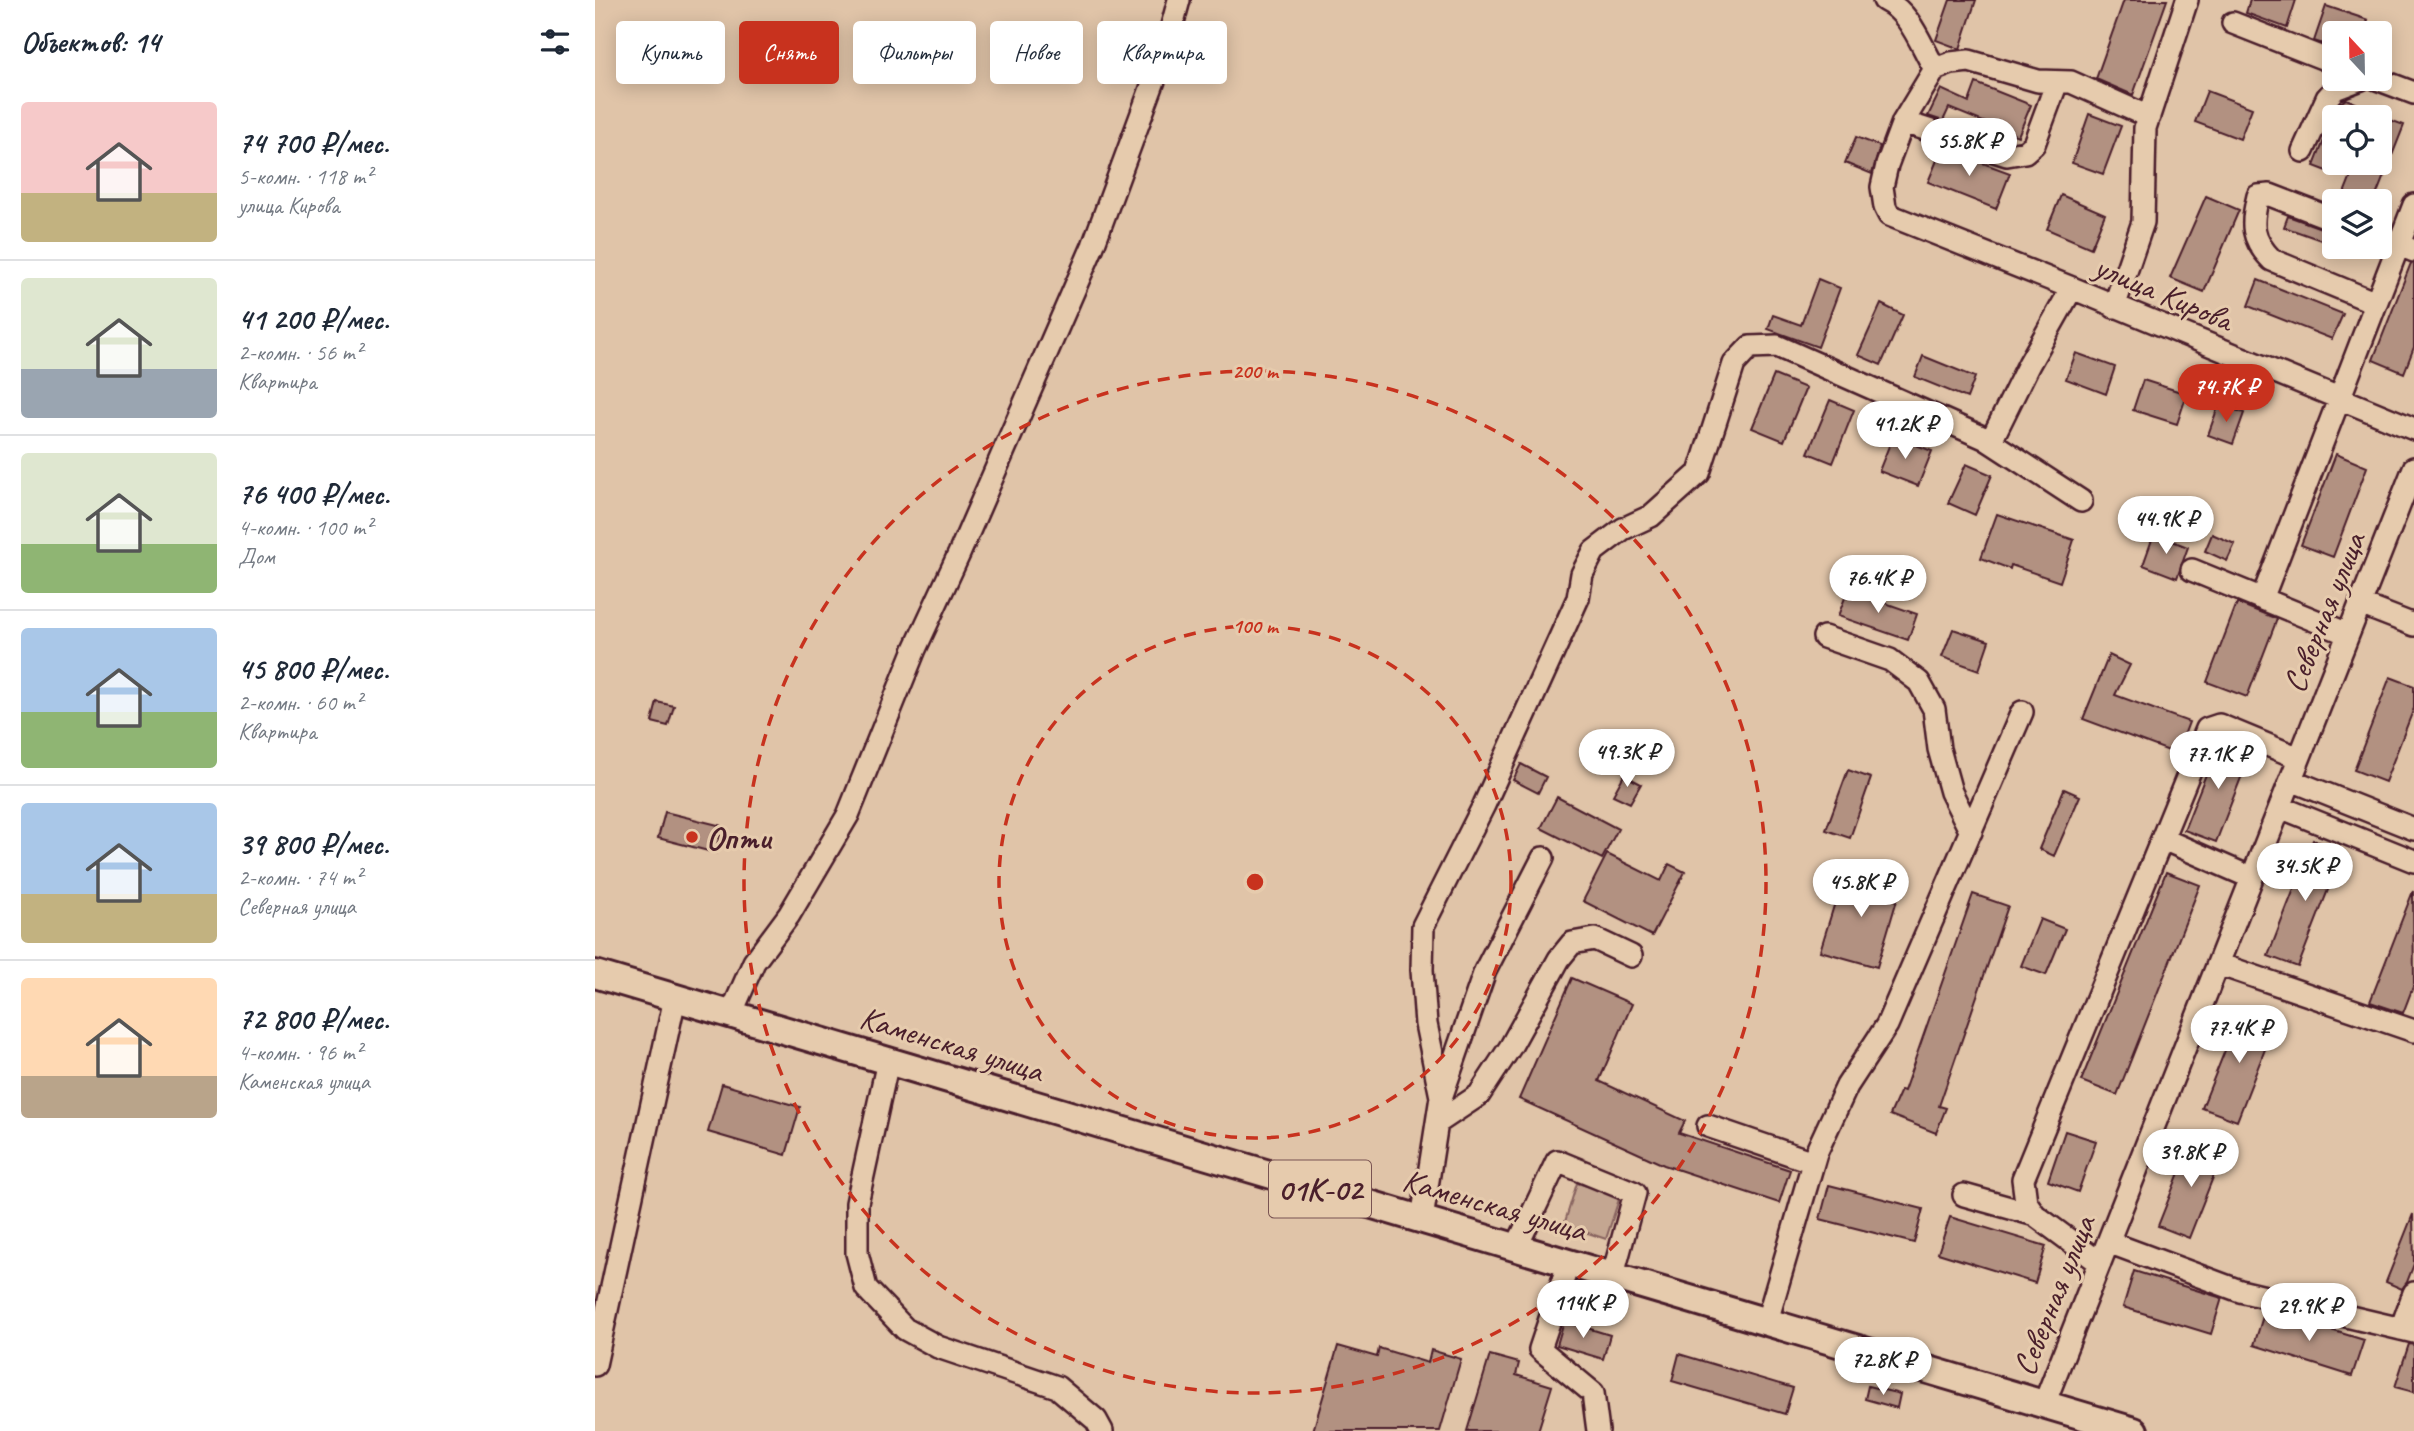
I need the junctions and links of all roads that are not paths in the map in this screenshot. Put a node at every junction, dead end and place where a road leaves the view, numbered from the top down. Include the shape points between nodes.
1 (1179, 0) edge
2 (1884, 0) edge
3 (2187, 0) edge
4 (2232, 23) dead end
5 (2322, 58) edge
6 (1935, 69) junction
7 (2057, 82) junction
8 (2392, 85) edge
9 (2333, 91) edge
10 (2414, 93) edge
11 (2149, 117) junction
12 (1903, 122) junction
13 (2303, 151) dead end
14 (2414, 205) edge
15 (2322, 215) edge
16 (2398, 244) edge
17 (2072, 288) junction
18 (2376, 303) junction
19 (2114, 307) junction
20 (2339, 398) junction
21 (2414, 429) edge
22 (1986, 439) junction
23 (2414, 468) edge
24 (2081, 500) dead end
25 (2192, 570) dead end
26 (2262, 599) junction
27 (2360, 604) junction
28 (2414, 625) edge
29 (2349, 634) junction
30 (1823, 637) dead end
31 (2021, 712) dead end
32 (2299, 758) junction
33 (2291, 780) junction
34 (2280, 807) junction
35 (2414, 828) edge
36 (1971, 832) junction
37 (2163, 839) junction
38 (1543, 858) dead end
39 (2414, 860) edge
40 (2252, 878) junction
41 (1631, 956) dead end
42 (2218, 964) junction
43 (595, 974) edge
44 (675, 998) junction
45 (731, 1014) junction
46 (2414, 1031) edge
47 (888, 1060) junction
48 (1441, 1097) junction
49 (1437, 1123) junction
50 (1708, 1126) dead end
51 (1813, 1162) junction
52 (1964, 1195) dead end
53 (2035, 1215) junction
54 (1422, 1219) junction
55 (2108, 1242) junction
56 (1516, 1248) junction
57 (1569, 1262) junction
58 (2100, 1263) junction
59 (1613, 1276) junction
60 (2414, 1293) edge
61 (1767, 1321) junction
62 (2408, 1330) edge
63 (595, 1365) edge
64 (2044, 1404) junction
65 (1102, 1431) edge
66 (1598, 1431) edge
67 (2134, 1431) edge

1 - 45 street via 1166,48 1093,246 915,649 848,815 789,915 754,962
2 - 6 street via 1909,19
3 - 11 street
4 - 5 street
6 - 7 street via 1969,61
6 - 12 street
7 - 11 street via 2071,82
7 - 12 street via 2034,144 2025,152 2007,155
8 - 10 street
9 - 13 street
11 - 19 street via 2143,222
12 - 17 street, улица Кирова via 1882,187 1889,215
14 - 16 street
15 - 18 street via 2270,195 2258,196 2254,230 2259,247 2272,260
16 - 18 street
17 - 19 street, улица Кирова
17 - 22 street via 1991,441
18 - 20 street
19 - 20 street, улица Кирова
20 - 21 street, улица Кирова
20 - 26 street
22 - 24 street
22 - 48 street via 1777,346 1750,347 1734,364 1699,473 1651,516 1623,529 1594,551 1490,793 1423,926 1426,1024
23 - 27 street, Северная улица
25 - 26 street
26 - 29 street
27 - 28 street
27 - 29 street, Северная улица
29 - 32 street, Северная улица
30 - 36 street via 1890,660 1919,682 1934,709 1951,792
31 - 36 street
32 - 33 street, Северная улица
32 - 37 street via 2219,726 2207,729
33 - 34 street, Северная улица
33 - 35 street
34 - 39 street
34 - 40 street, Северная улица
36 - 51 street via 1887,1025 1847,1086
37 - 40 street
37 - 53 street via 2023,1180 2026,1202
38 - 48 street via 1485,971
40 - 42 street, Северная улица
41 - 49 street via 1595,939 1571,943 1479,1095
42 - 46 street
42 - 55 street, Северная улица
43 - 44 main road, Каменская улица / 01К-02
44 - 45 main road, Каменская улица / 01К-02
44 - 63 street
45 - 47 main road, Каменская улица / 01К-02
47 - 54 main road, Каменская улица / 01К-02
47 - 65 street via 857,1203 857,1253 866,1288 905,1329 938,1347 1057,1387 1096,1420
48 - 49 street
49 - 54 street
50 - 51 street
51 - 61 street
52 - 53 street
53 - 58 street
54 - 56 main road, Каменская улица / 01К-02
55 - 58 street, Северная улица
55 - 62 street via 2240,1291
56 - 57 main road, Каменская улица / 01К-02
56 - 59 street via 1557,1161 1635,1193
57 - 59 main road, Каменская улица / 01К-02
57 - 66 street via 1540,1349 1593,1394
58 - 64 street, Северная улица
59 - 61 main road, Каменская улица / 01К-02
60 - 62 street
61 - 64 main road, Каменская улица / 01К-02
64 - 67 main road, Каменская улица / 01К-02

